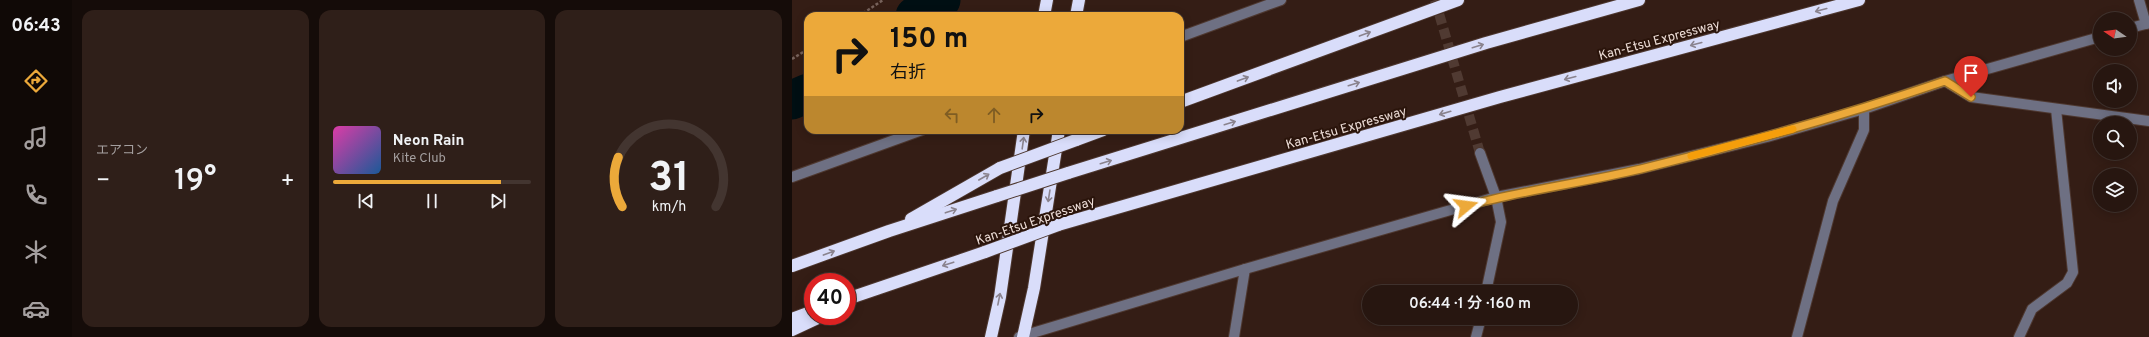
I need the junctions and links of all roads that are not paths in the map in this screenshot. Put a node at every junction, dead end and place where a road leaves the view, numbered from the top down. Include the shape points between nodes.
1 (1047, 0) edge
2 (1079, 0) edge
3 (1281, 0) edge
4 (1458, 0) edge
5 (1639, 0) edge
6 (1859, 0) edge
7 (2139, 0) edge
8 (1045, 12) edge
9 (1077, 12) edge
10 (2148, 23) edge
11 (2137, 26) edge
12 (1184, 36) edge
13 (2093, 39) edge
14 (1945, 81) junction
15 (1184, 101) edge
16 (2056, 108) junction
17 (1864, 109) junction
18 (2149, 121) edge
19 (911, 134) edge
20 (1023, 134) edge
21 (1058, 134) edge
22 (1092, 134) edge
23 (1480, 153) tunnel mouth
24 (792, 178) edge
25 (1496, 198) junction
26 (889, 231) junction
27 (792, 266) edge
28 (1245, 269) junction
29 (894, 282) junction
30 (1488, 285) edge
31 (856, 296) edge
32 (856, 300) edge
33 (804, 314) edge
34 (792, 319) edge
35 (804, 324) edge
36 (1479, 325) edge
37 (792, 330) edge
38 (1022, 336) edge
39 (991, 337) edge
40 (1234, 337) edge
41 (1476, 337) edge
42 (1797, 337) edge
43 (2019, 337) edge

1 - 8 highway
2 - 9 highway
3 - 12 street
15 -> 4 highway
26 -> 5 highway, bridge via 1486,43
6 -> 29 highway, Kan-Etsu Expressway, bridge via 1500,97 1058,225
7 - 10 street
10 - 11 street
13 - 14 street
14 - 16 street via 1971,97
14 - 17 street
16 - 18 street
16 - 43 street via 2073,272 2067,283 2032,309
17 - 25 street via 1767,137 1639,169
17 - 42 street via 1864,130 1833,201
19 - 24 street
39 -> 20 highway via 1000,297
21 -> 38 highway via 1034,288
26 -> 22 highway, bridge via 1000,168
23 - 25 street
25 - 28 street
25 - 30 street via 1501,222
27 -> 26 highway
28 - 38 street
28 - 40 street
29 - 31 highway, Kan-Etsu Expressway
29 - 32 highway
33 - 34 highway
35 - 37 highway
36 - 41 street

